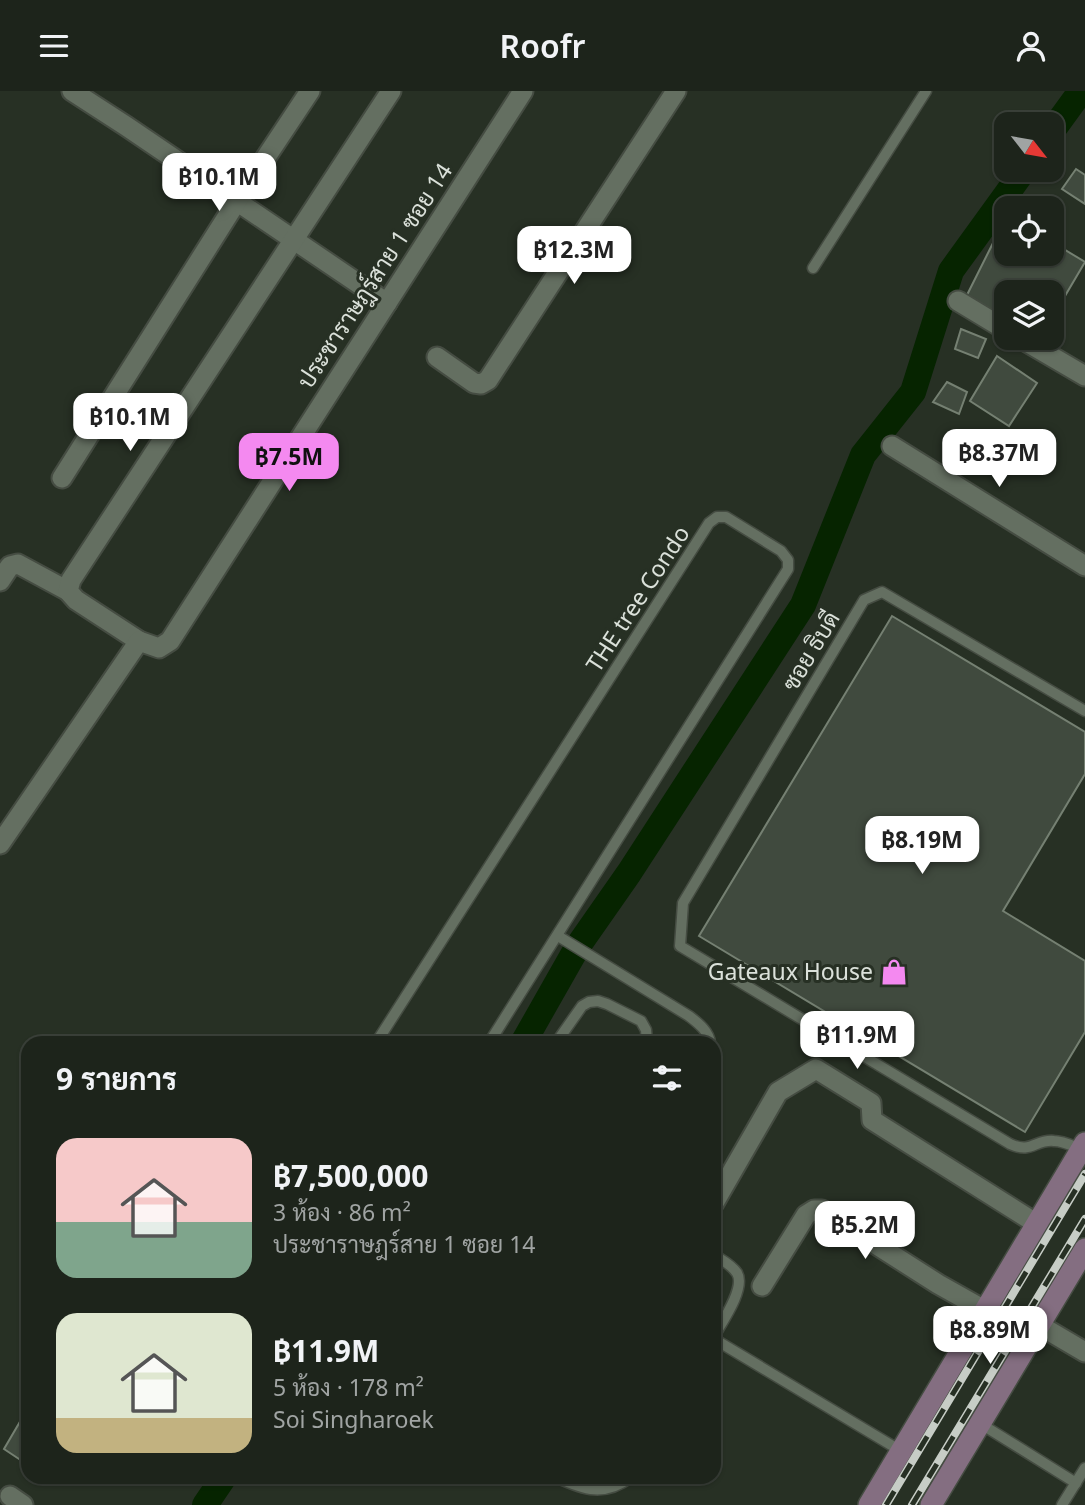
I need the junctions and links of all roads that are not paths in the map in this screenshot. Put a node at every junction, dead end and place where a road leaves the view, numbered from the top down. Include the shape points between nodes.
1 (72, 91) edge
2 (310, 91) edge
3 (391, 91) edge
4 (523, 91) edge
5 (676, 91) edge
6 (926, 91) edge
7 (237, 201) junction
8 (293, 240) junction
9 (813, 268) dead end
10 (958, 302) dead end
11 (387, 303) junction
12 (994, 323) edge
13 (1041, 350) edge
14 (437, 357) dead end
15 (1085, 376) edge
16 (892, 446) dead end
17 (62, 478) dead end
18 (1085, 566) edge
19 (1, 578) edge
20 (68, 591) junction
21 (139, 641) junction
22 (1085, 711) edge
23 (0, 844) edge
24 (558, 936) junction
25 (380, 1036) edge
26 (494, 1036) edge
27 (561, 1036) edge
28 (647, 1036) edge
29 (709, 1036) edge
30 (1083, 1146) edge
31 (721, 1191) edge
32 (1037, 1224) junction
33 (1085, 1249) edge
34 (721, 1260) edge
35 (762, 1286) dead end
36 (986, 1311) junction
37 (721, 1325) edge
38 (1039, 1325) junction
39 (721, 1342) edge
40 (1085, 1352) edge
41 (981, 1424) junction
42 (901, 1451) junction
43 (1085, 1468) edge
44 (1076, 1483) junction
45 (571, 1484) edge
46 (622, 1484) edge
47 (869, 1505) edge
48 (931, 1505) edge
49 (1062, 1505) edge

1 - 7 street
2 - 7 street
3 - 8 street
4 - 11 street, ประชาราษฎร์สาย 1 ซอย 14
5 - 14 street via 488,380 474,383
6 - 9 lane
7 - 8 street
7 - 17 street
8 - 11 street
8 - 20 street
10 - 12 street
11 - 21 street, ประชาราษฎร์สาย 1 ซอย 14 via 170,641 159,648
13 - 15 street
16 - 18 street
19 - 20 street via 10,566 18,564
20 - 21 street
21 - 23 street
22 - 30 lane, ซอย ธิบดี via 882,592 864,600 683,903 680,946 1010,1144 1026,1149 1051,1140
24 - 25 lane, THE tree Condo via 788,569 781,551 726,517 709,523
24 - 26 lane, THE tree Condo
24 - 29 lane via 689,1016
27 - 28 lane via 582,1006 598,1001 641,1021
30 - 32 main road
31 - 32 street via 778,1092 816,1069 871,1103 872,1120
32 - 36 main road
33 - 38 main road
34 - 37 lane via 739,1281
35 - 36 street via 806,1215 822,1210
36 - 42 main road
38 - 40 street
38 - 41 main road
39 - 42 lane
41 - 44 lane
41 - 48 main road
42 - 47 main road
43 - 44 lane
44 - 49 lane
45 - 46 lane via 594,1490

